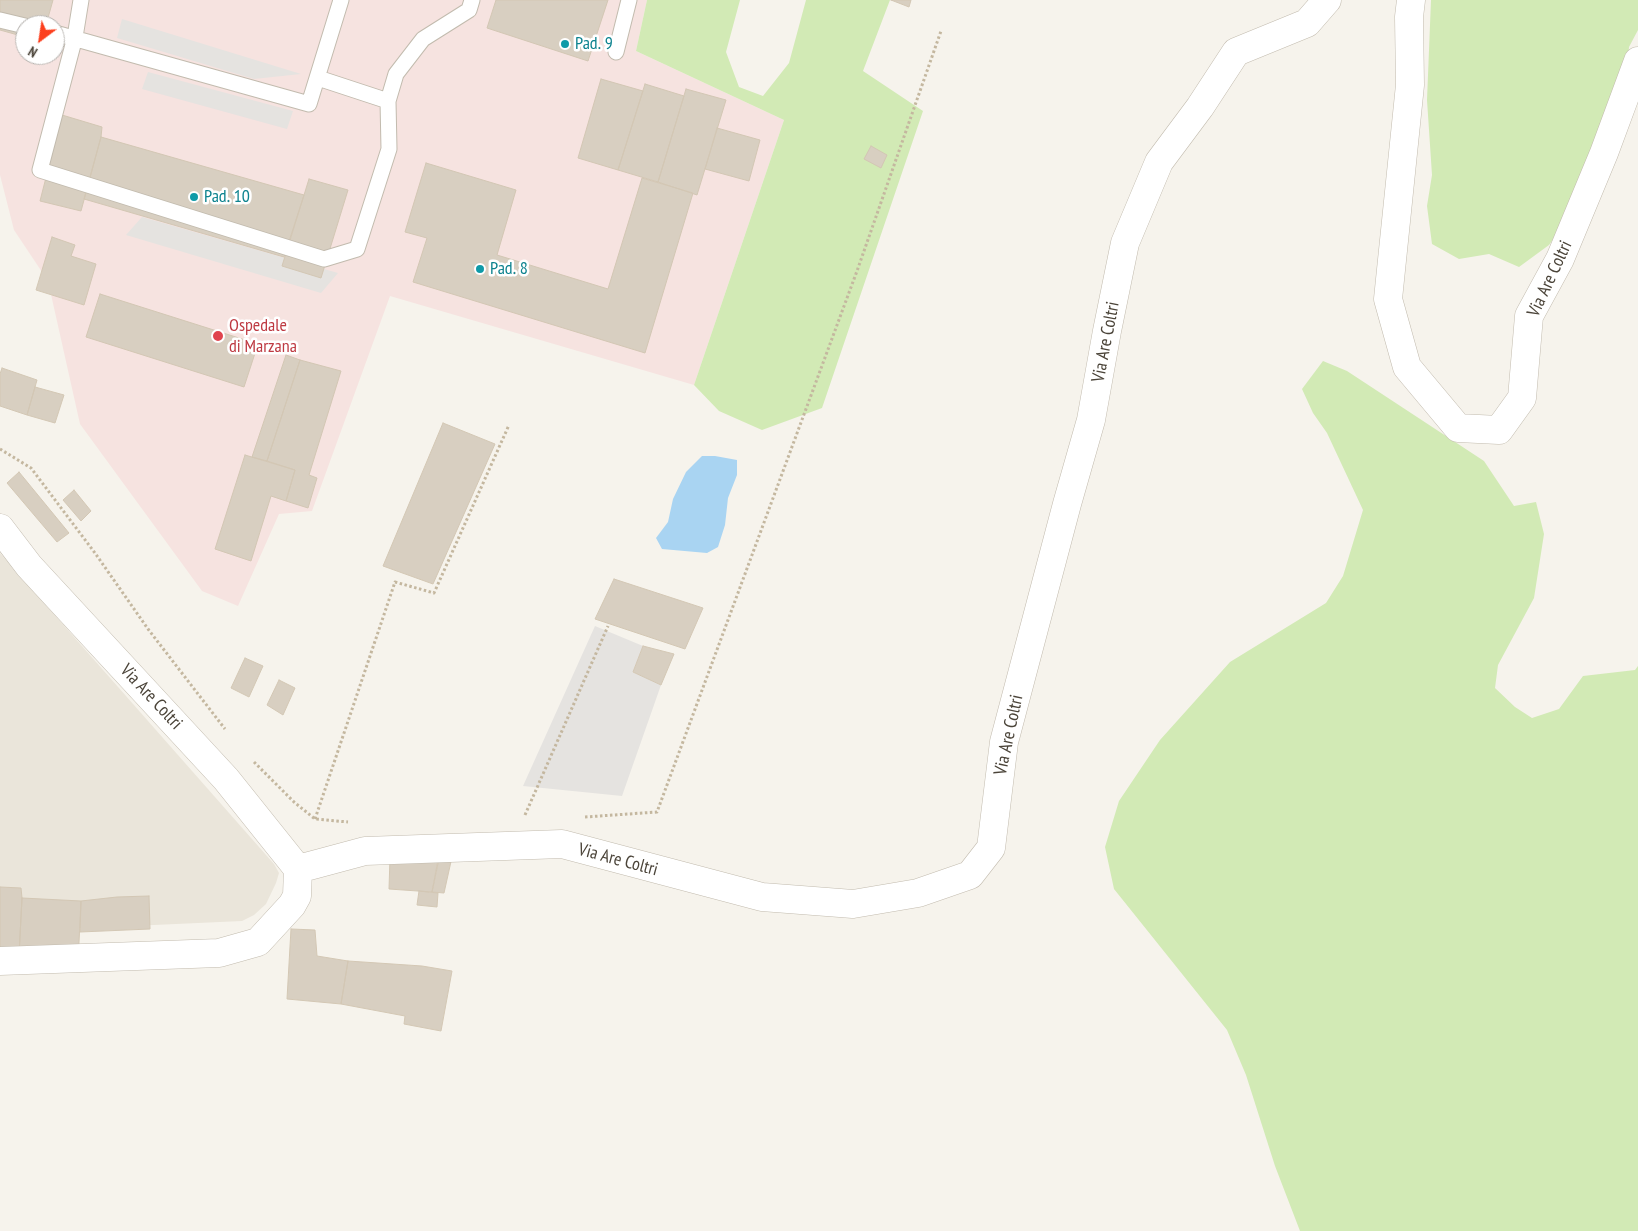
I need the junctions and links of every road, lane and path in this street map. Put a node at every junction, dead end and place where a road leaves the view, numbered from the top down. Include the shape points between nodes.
1 (81, 0) edge
2 (340, 0) edge
3 (472, 0) edge
4 (629, 0) edge
5 (1327, 0) edge
6 (1411, 0) edge
7 (0, 20) edge
8 (15, 24) edge
9 (941, 31) dead end
10 (65, 36) edge
11 (75, 38) junction
12 (616, 52) dead end
13 (1638, 62) edge
14 (318, 78) junction
15 (388, 100) junction
16 (509, 425) dead end
17 (0, 449) edge
18 (0, 528) edge
19 (608, 626) dead end
20 (227, 732) dead end
21 (253, 761) dead end
22 (580, 818) dead end
23 (315, 819) junction
24 (522, 822) dead end
25 (350, 823) dead end
26 (298, 869) junction
27 (0, 961) edge

1 - 11 lane
2 - 14 lane
3 - 15 lane via 469,10 424,39 396,74
4 - 12 lane
5 - 26 street, Via Are Coltri via 1307,23 1236,52 1159,162 1125,243 1091,420 1004,742 991,848 970,875 918,893 853,904 762,897 562,844 365,850
6 - 13 street, Via Are Coltri via 1410,85 1388,299 1408,367 1458,428 1499,430 1522,398 1529,316 1560,259
7 - 8 lane
9 - 22 path via 847,298 657,812
10 - 11 lane
11 - 14 lane via 309,104
11 - 15 lane via 40,170 324,259 358,249 389,149
14 - 15 lane
16 - 23 path via 434,594 396,582
17 - 20 path via 31,468
18 - 26 street, Via Are Coltri via 29,566 226,779
19 - 24 path
21 - 23 path
23 - 25 path
26 - 27 street via 297,896 258,942 220,953

